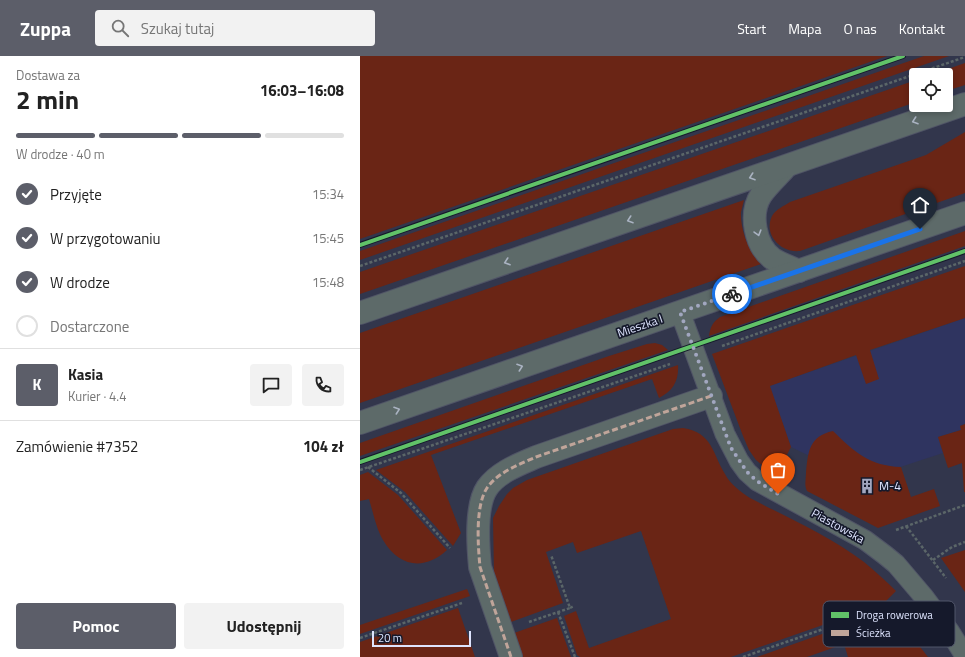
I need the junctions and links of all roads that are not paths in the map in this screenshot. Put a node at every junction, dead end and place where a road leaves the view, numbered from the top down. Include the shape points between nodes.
1 (965, 104) edge
2 (789, 165) junction
3 (965, 213) edge
4 (799, 271) junction
5 (680, 312) junction
6 (360, 313) edge
7 (711, 396) junction
8 (360, 423) edge
9 (926, 601) edge
10 (955, 640) edge
11 (965, 656) edge
12 (511, 657) edge

1 -> 2 street
2 -> 4 street via 761,194 756,206 755,224 757,235 766,252 774,260
2 -> 6 street
3 - 4 street, Mieszka I
4 - 5 street, Mieszka I
5 - 7 lane, Piastowska
8 -> 5 street, Mieszka I
7 - 9 lane, Piastowska via 731,448 747,472 766,487 865,540 885,555
7 - 12 street via 536,457 494,480 487,487 483,494 479,518 479,561
10 - 11 lane, Piastowska

